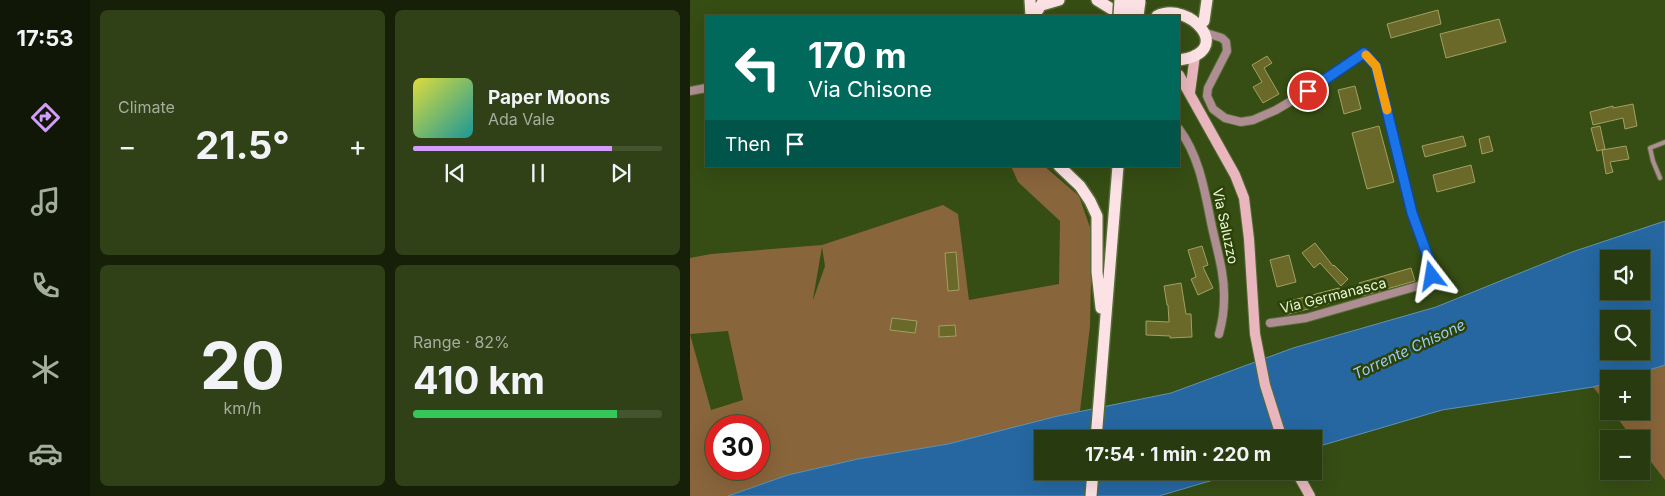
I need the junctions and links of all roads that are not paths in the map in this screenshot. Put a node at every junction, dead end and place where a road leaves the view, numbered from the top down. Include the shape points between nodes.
1 (1030, 0) edge
2 (1059, 0) edge
3 (1096, 0) edge
4 (1120, 0) edge
5 (1132, 0) edge
6 (1140, 0) edge
7 (1207, 0) edge
8 (1043, 2) edge
9 (1158, 14) edge
10 (1031, 15) edge
11 (1032, 15) edge
12 (1119, 15) edge
13 (1121, 15) edge
14 (1129, 15) edge
15 (1138, 15) edge
16 (1144, 15) edge
17 (1204, 21) junction
18 (1206, 33) junction
19 (1195, 55) junction
20 (1180, 60) edge
21 (1180, 77) edge
22 (705, 88) edge
23 (690, 91) edge
24 (1190, 92) junction
25 (1180, 131) edge
26 (1665, 142) edge
27 (1060, 167) edge
28 (1118, 167) edge
29 (1660, 178) dead end
30 (1270, 324) dead end
31 (1219, 334) dead end
32 (1104, 335) junction
33 (1097, 430) edge
34 (1279, 430) edge
35 (1092, 480) edge
36 (1301, 480) edge
37 (1091, 496) edge
38 (1310, 496) edge

1 - 10 main road
2 - 8 main road
3 - 13 main road
4 - 12 main road, bridge
5 - 14 main road, bridge
6 - 15 main road, bridge
7 - 17 main road
8 - 11 main road
9 - 16 main road
9 - 17 main road via 1168,7 1185,6 1193,9
17 - 18 main road
18 - 19 main road via 1201,49
18 - 30 street, Via Germanasca via 1222,38 1227,51 1208,88 1213,109 1224,118 1241,122 1276,110 1364,53 1376,66 1412,213 1432,268 1432,276 1425,284 1306,318
19 - 20 main road
19 - 24 main road
21 - 24 main road
22 - 23 street
24 - 34 main road via 1244,198 1255,334 1265,384
25 - 31 street, Via Saluzzo via 1195,158 1204,186 1216,243 1224,299
26 - 29 lane via 1650,148
27 - 32 main road via 1080,186 1097,216 1097,272
28 - 32 main road
32 - 33 main road
35 - 37 main road
36 - 38 main road

